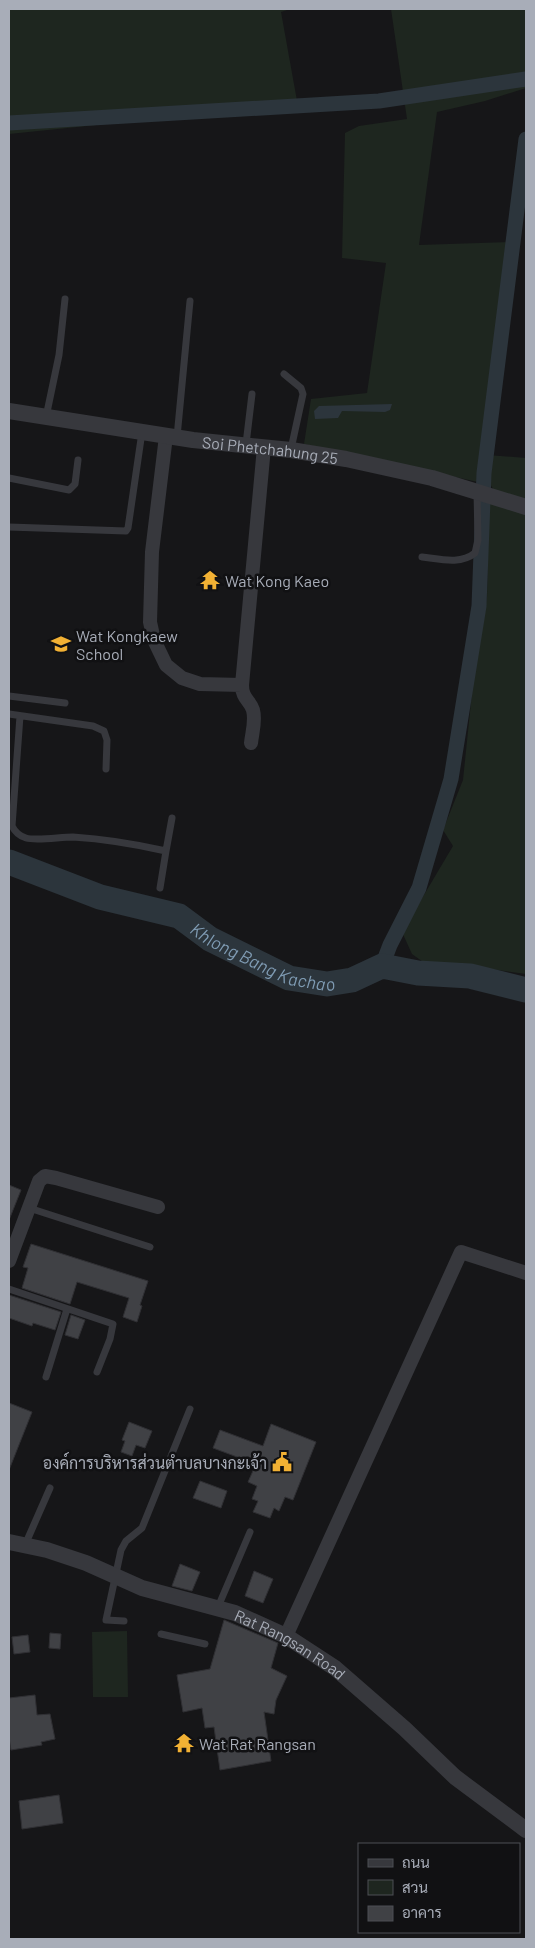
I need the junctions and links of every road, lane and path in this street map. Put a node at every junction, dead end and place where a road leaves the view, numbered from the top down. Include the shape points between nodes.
1 (65, 298) dead end
2 (190, 301) dead end
3 (284, 374) dead end
4 (252, 394) dead end
5 (9, 411) edge
6 (46, 417) junction
7 (142, 432) junction
8 (172, 437) junction
9 (246, 444) junction
10 (264, 447) junction
11 (291, 450) junction
12 (78, 460) dead end
13 (9, 478) edge
14 (477, 491) junction
15 (526, 507) edge
16 (9, 527) edge
17 (422, 557) dead end
18 (242, 685) junction
19 (9, 696) edge
20 (65, 703) dead end
21 (9, 714) edge
22 (20, 716) junction
23 (251, 744) dead end
24 (106, 769) dead end
25 (172, 818) dead end
26 (166, 851) junction
27 (160, 888) dead end
28 (158, 1207) dead end
29 (29, 1208) junction
30 (150, 1246) dead end
31 (9, 1260) edge
32 (526, 1273) edge
33 (9, 1289) edge
34 (67, 1309) junction
35 (97, 1372) dead end
36 (46, 1377) dead end
37 (190, 1409) dead end
38 (50, 1488) dead end
39 (250, 1532) dead end
40 (17, 1544) edge
41 (115, 1574) junction
42 (217, 1609) junction
43 (124, 1621) dead end
44 (161, 1634) dead end
45 (286, 1636) junction
46 (205, 1644) dead end
47 (526, 1830) edge

1 - 6 lane via 59,355
2 - 8 lane
3 - 11 lane via 302,388 303,394
4 - 9 lane
5 - 6 street, Soi Phetchahung 25
6 - 7 street, Soi Phetchahung 25
7 - 8 street, Soi Phetchahung 25
7 - 16 lane via 126,531
8 - 9 street, Soi Phetchahung 25
8 - 18 street via 152,552 150,622 154,640 166,665 182,678 200,684
9 - 10 street, Soi Phetchahung 25
10 - 11 street, Soi Phetchahung 25
10 - 18 street
11 - 14 street, Soi Phetchahung 25 via 392,468
12 - 13 lane via 75,484 69,490
14 - 15 street, Soi Phetchahung 25
14 - 17 lane via 478,540 475,553 468,559 454,561
18 - 23 street via 242,695 253,708
19 - 20 lane
21 - 22 lane
22 - 24 lane via 93,726 104,731 107,740
22 - 26 lane via 12,826 16,832 26,838 98,839
25 - 26 lane
26 - 27 lane
28 - 29 street via 45,1176 39,1181
29 - 30 lane
29 - 31 street
32 - 45 street via 461,1252
33 - 34 lane
34 - 35 lane via 113,1324
34 - 36 lane
37 - 41 lane via 142,1528 126,1541
38 - 40 lane
39 - 42 lane
40 - 41 street, Rat Rangsan Road via 47,1550
41 - 42 street, Rat Rangsan Road via 142,1588
41 - 43 lane via 106,1620
42 - 45 street, Rat Rangsan Road via 235,1613
44 - 46 lane
45 - 47 street, Rat Rangsan Road via 334,1668 455,1777

